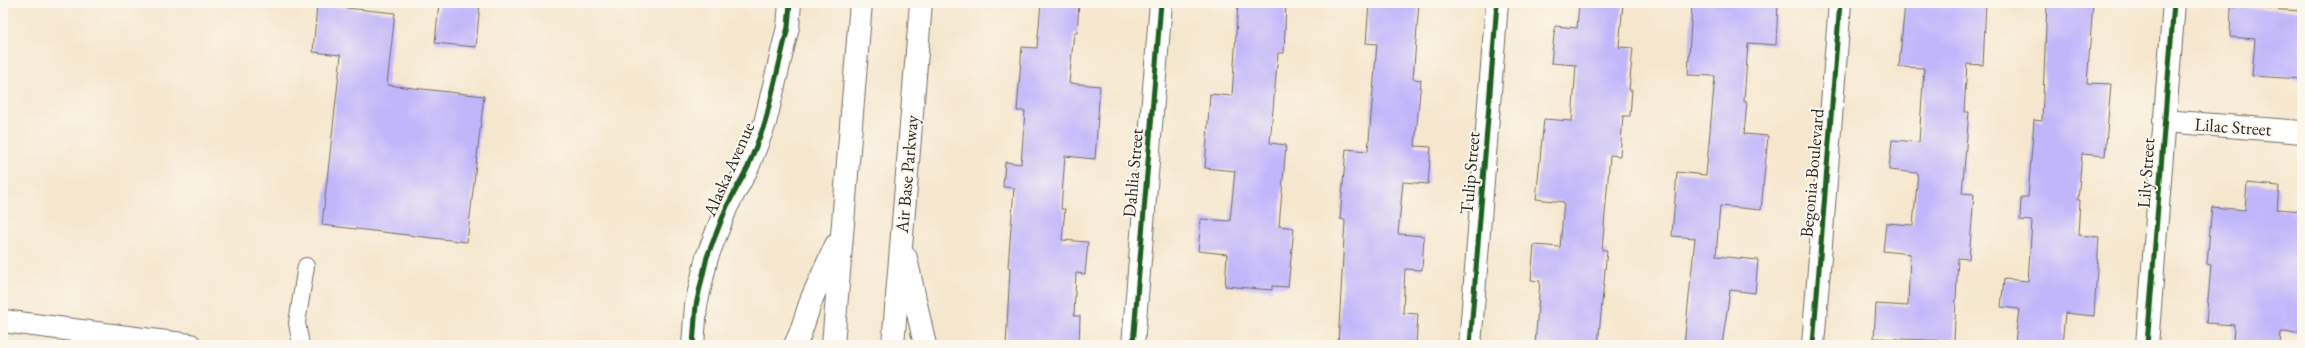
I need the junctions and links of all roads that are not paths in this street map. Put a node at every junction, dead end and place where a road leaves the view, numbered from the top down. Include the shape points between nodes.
1 (790, 3) edge
2 (860, 3) edge
3 (921, 3) edge
4 (1161, 3) edge
5 (1497, 3) edge
6 (1840, 3) edge
7 (2174, 3) edge
8 (2164, 121) junction
9 (2302, 132) edge
10 (842, 231) junction
11 (902, 237) junction
12 (306, 266) dead end
13 (3, 321) edge
14 (190, 345) edge
15 (301, 345) edge
16 (693, 345) edge
17 (795, 345) edge
18 (833, 345) edge
19 (892, 345) edge
20 (925, 345) edge
21 (1133, 345) edge
22 (1470, 345) edge
23 (1813, 345) edge
24 (2148, 345) edge

1 - 16 street, Alaska Avenue via 788,27 765,123 707,257 696,306
2 - 10 street
3 - 11 street, Air Base Parkway
4 - 21 street, Dahlia Street
5 - 22 street, Tulip Street
6 - 23 street, Begonia Boulevard
7 - 8 street, Lily Street
8 - 9 street, Lilac Street
8 - 24 street, Lily Street
10 - 17 street via 812,298
10 - 18 street
11 - 19 street, Air Base Parkway
11 - 20 street
12 - 15 lane via 297,323
13 - 14 street

